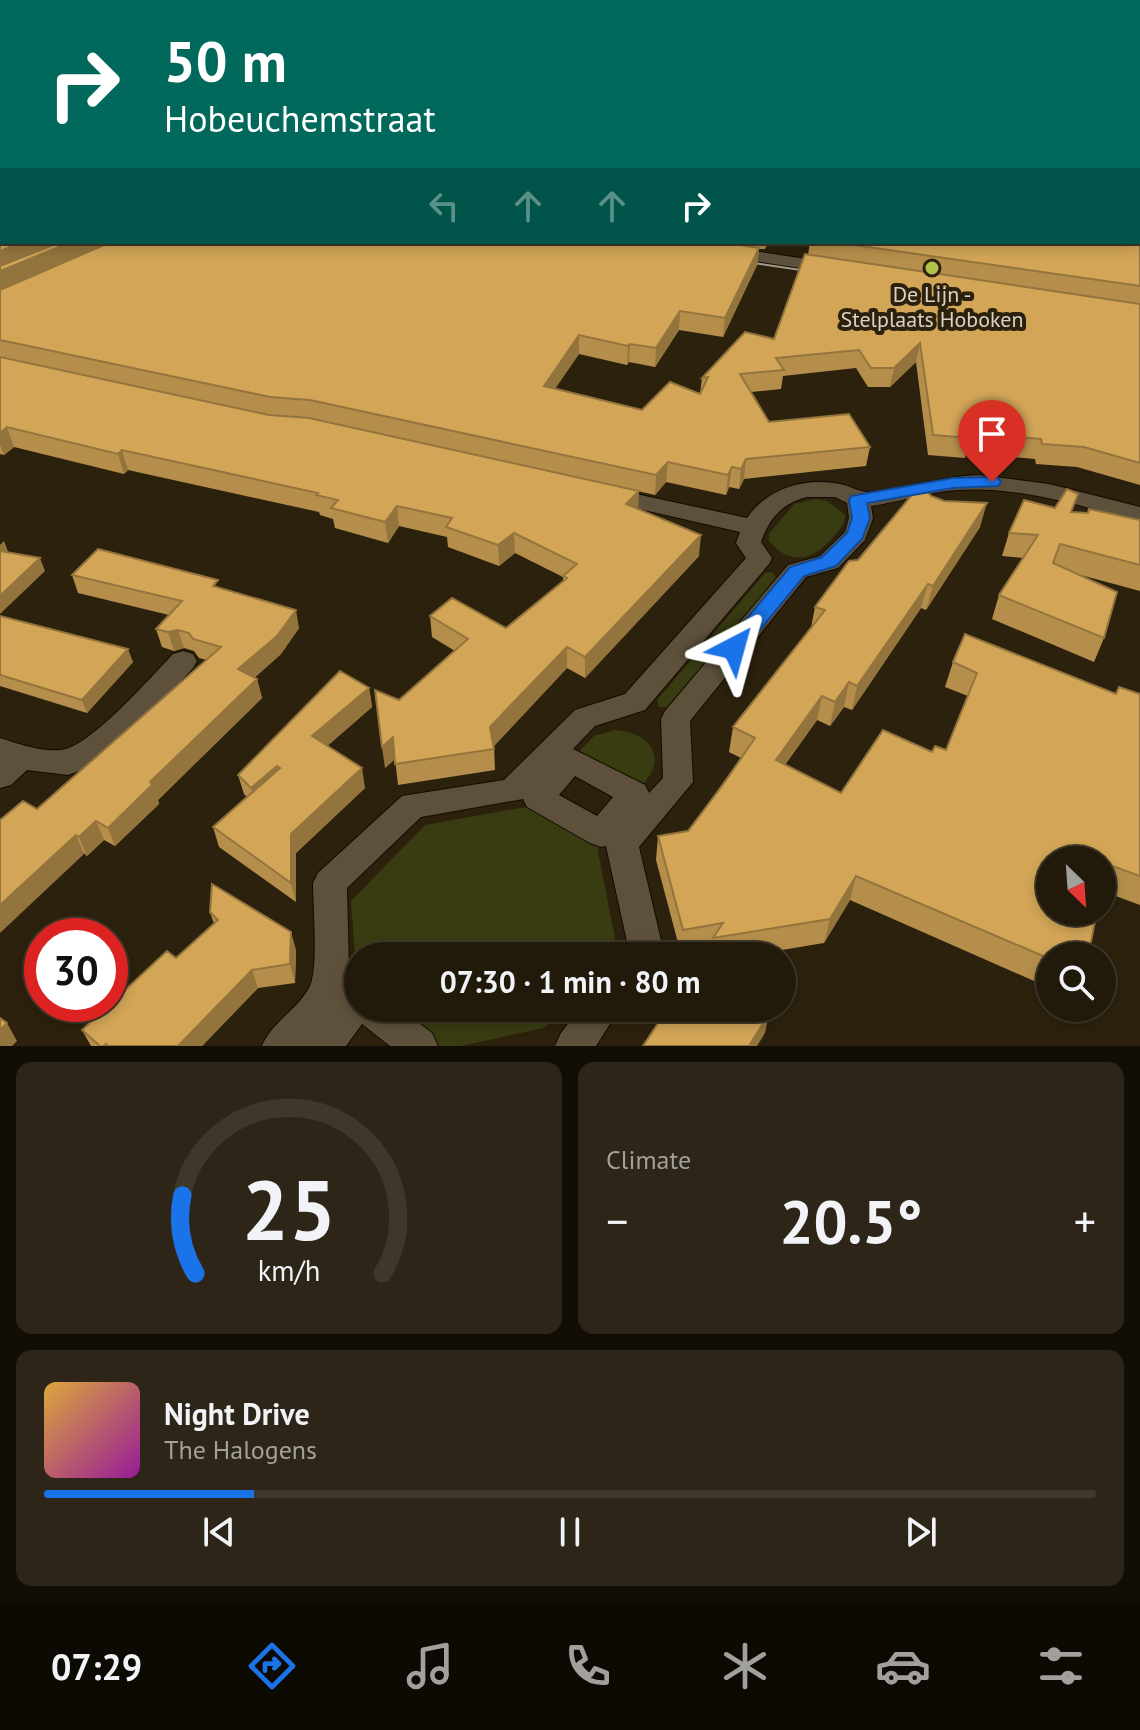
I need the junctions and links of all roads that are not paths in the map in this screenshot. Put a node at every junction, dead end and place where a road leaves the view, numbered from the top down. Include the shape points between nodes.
1 (707, 249) edge
2 (846, 270) edge
3 (586, 490) edge
4 (858, 500) junction
5 (1140, 514) edge
6 (753, 527) junction
7 (760, 558) junction
8 (797, 571) junction
9 (183, 661) dead end
10 (635, 702) junction
11 (675, 719) junction
12 (7, 762) edge
13 (644, 942) edge
14 (344, 1018) edge
15 (388, 1022) edge
16 (592, 1022) edge
17 (281, 1046) edge
18 (323, 1046) edge
19 (419, 1046) edge
20 (574, 1046) edge

1 - 2 street
3 - 6 street
4 - 5 street via 953,483 992,482 1033,486
4 - 6 street via 840,490 792,492 766,507
4 - 8 street via 861,518 856,535 829,562
6 - 7 street via 748,543
7 - 8 street
7 - 10 street
8 - 11 street
9 - 12 street via 123,726 68,763
10 - 11 street
10 - 17 street via 585,718 512,791 413,805 330,883 331,968 326,996
11 - 13 street via 678,782 611,839
14 - 18 street
15 - 19 street
16 - 20 street

